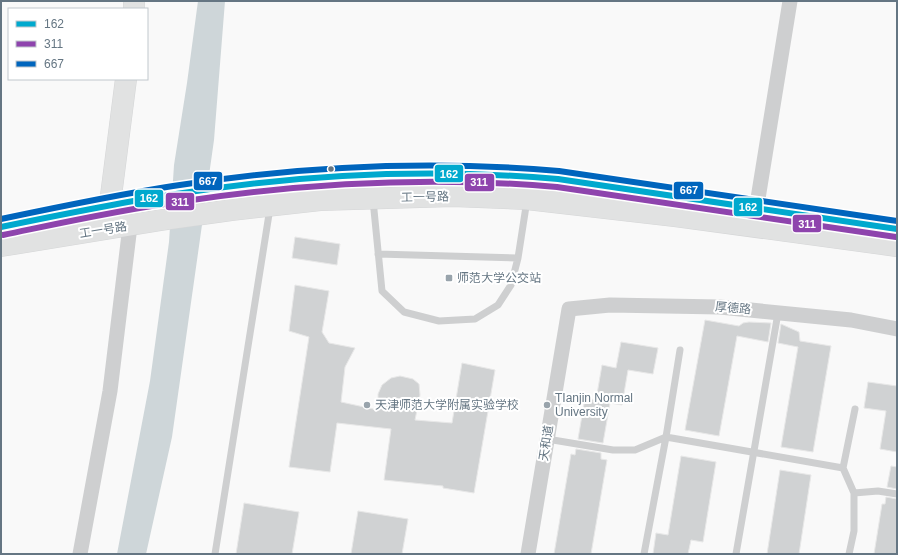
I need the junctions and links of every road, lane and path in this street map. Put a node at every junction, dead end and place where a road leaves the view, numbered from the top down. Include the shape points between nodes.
1 (790, 1) edge
2 (126, 80) edge
3 (373, 198) junction
4 (528, 199) junction
5 (110, 206) junction
6 (270, 206) junction
7 (755, 217) junction
8 (130, 226) junction
9 (1, 227) edge
10 (897, 229) edge
11 (107, 230) junction
12 (1, 246) edge
13 (897, 246) edge
14 (378, 254) junction
15 (518, 258) junction
16 (568, 309) joint
17 (778, 313) junction
18 (897, 329) edge
19 (680, 350) dead end
20 (854, 408) dead end
21 (666, 437) junction
22 (547, 439) junction
23 (754, 452) junction
24 (844, 468) junction
25 (854, 493) junction
26 (897, 494) edge
27 (80, 554) edge
28 (215, 554) edge
29 (528, 554) edge
30 (644, 554) edge
31 (736, 554) edge
32 (849, 554) edge

1 - 7 street
2 - 5 main road
3 - 4 main road, 工一号路 via 453,196
3 - 6 main road, 工一号路 via 320,200
3 - 14 lane
4 - 7 main road, 工一号路
4 - 15 lane
5 - 7 main road, 工一号路 via 161,196 335,176 518,174 558,179
5 - 9 main road, 工一号路
5 - 11 main road
6 - 8 main road, 工一号路
6 - 28 lane
7 - 10 main road, 工一号路
7 - 13 main road, 工一号路
8 - 11 main road, 工一号路
8 - 27 street via 110,391
11 - 12 main road, 工一号路
14 - 15 lane
14 - 15 lane via 382,291 404,312 439,321 475,319 498,305 511,285
16 - 17 street, 厚德路 via 610,305 720,306
16 - 22 street, 天和道
17 - 18 street, 厚德路 via 851,320
17 - 23 lane
19 - 21 lane
20 - 24 lane
21 - 22 lane via 635,450 613,450
21 - 23 lane
21 - 30 lane
22 - 29 street, 天和道
23 - 24 lane
23 - 31 lane
24 - 25 lane
25 - 26 lane via 878,491
25 - 32 lane via 854,531

